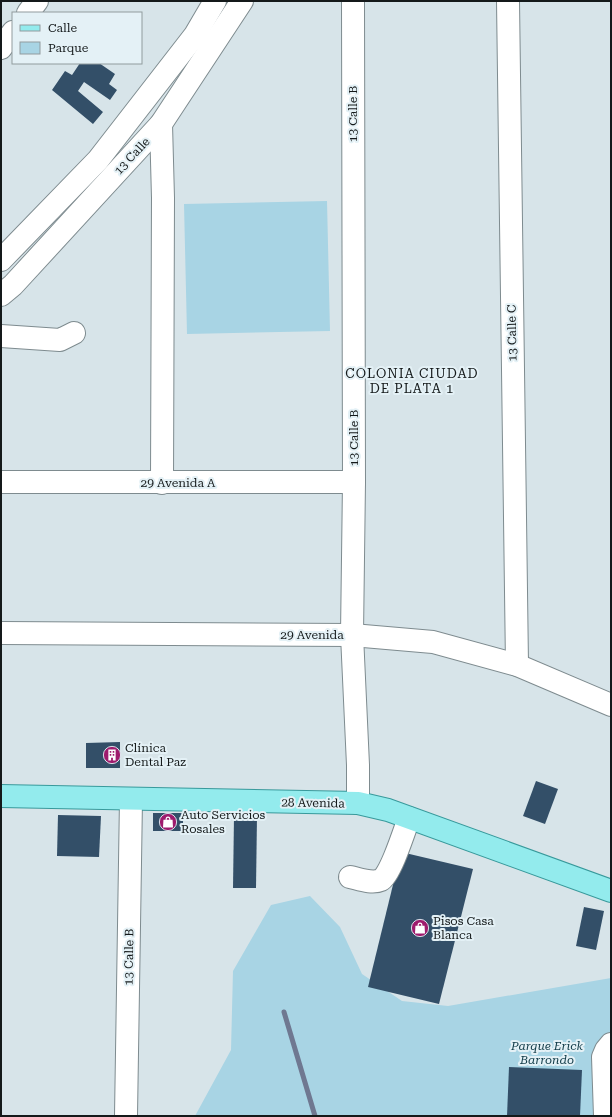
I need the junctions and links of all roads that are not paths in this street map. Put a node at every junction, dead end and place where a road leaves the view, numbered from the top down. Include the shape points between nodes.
1 (37, 1) edge
2 (215, 1) edge
3 (242, 1) edge
4 (353, 1) edge
5 (508, 1) edge
6 (29, 12) edge
7 (12, 33) edge
8 (1, 48) edge
9 (161, 124) junction
10 (1, 260) edge
11 (1, 295) edge
12 (74, 333) dead end
13 (1, 336) edge
14 (1, 482) edge
15 (354, 482) junction
16 (162, 483) junction
17 (1, 633) edge
18 (352, 635) junction
19 (517, 665) junction
20 (611, 705) edge
21 (1, 796) edge
22 (131, 799) junction
23 (358, 803) junction
24 (409, 818) junction
25 (350, 878) dead end
26 (611, 891) edge
27 (611, 1044) edge
28 (126, 1116) edge
29 (605, 1116) edge

1 - 6 street
2 - 10 street, 13 Calle via 195,35 98,160
3 - 9 street, 13 Calle
4 - 15 street, 13 Calle B
5 - 19 street, 13 Calle C
7 - 8 street
9 - 11 street, 13 Calle
9 - 16 street
12 - 13 street via 60,340
14 - 16 street, 29 Avenida A
15 - 16 street, 29 Avenida A
15 - 18 street, 13 Calle B
17 - 18 street, 29 Avenida
18 - 19 street, 29 Avenida via 433,642
18 - 23 street, 13 Calle B
19 - 20 street, 29 Avenida
21 - 22 main road, 28 Avenida
22 - 23 main road, 28 Avenida
22 - 28 street, 13 Calle B
23 - 24 main road, 28 Avenida
24 - 25 street via 386,876 381,880 372,881
24 - 26 main road, 28 Avenida
27 - 29 street via 603,1057

